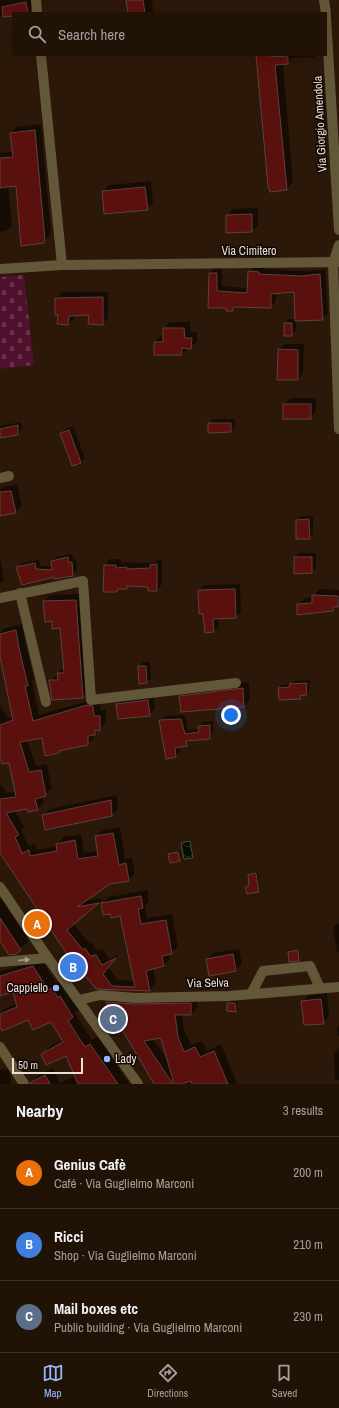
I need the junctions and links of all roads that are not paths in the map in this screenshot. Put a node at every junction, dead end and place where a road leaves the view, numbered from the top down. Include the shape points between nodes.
1 (36, 0) edge
2 (324, 0) edge
3 (37, 12) edge
4 (326, 12) edge
5 (327, 33) edge
6 (41, 56) edge
7 (339, 230) edge
8 (339, 245) edge
9 (337, 263) edge
10 (62, 265) junction
11 (0, 269) edge
12 (339, 429) edge
13 (20, 593) junction
14 (0, 598) edge
15 (236, 683) dead end
16 (46, 702) dead end
17 (0, 887) edge
18 (48, 958) junction
19 (0, 962) edge
20 (339, 987) edge
21 (320, 988) junction
22 (251, 994) junction
23 (79, 1000) junction
24 (0, 1047) edge
25 (24, 1084) edge
26 (138, 1084) edge

1 - 3 street
2 - 4 street
5 - 7 street, Via Giorgio Amendola
6 - 10 street
8 - 9 street
9 - 10 street, Via Cimitero
9 - 12 street
10 - 11 street, Via Cimitero
13 - 14 street
13 - 15 street via 83,581 91,700
13 - 16 street
17 - 18 street
19 -> 18 street
18 - 23 street
20 - 21 street, Via Selva
21 - 22 street, Via Selva
21 - 22 street via 310,966 264,971
22 - 23 street, Via Selva via 135,998 100,995
23 - 26 street
24 - 25 street

